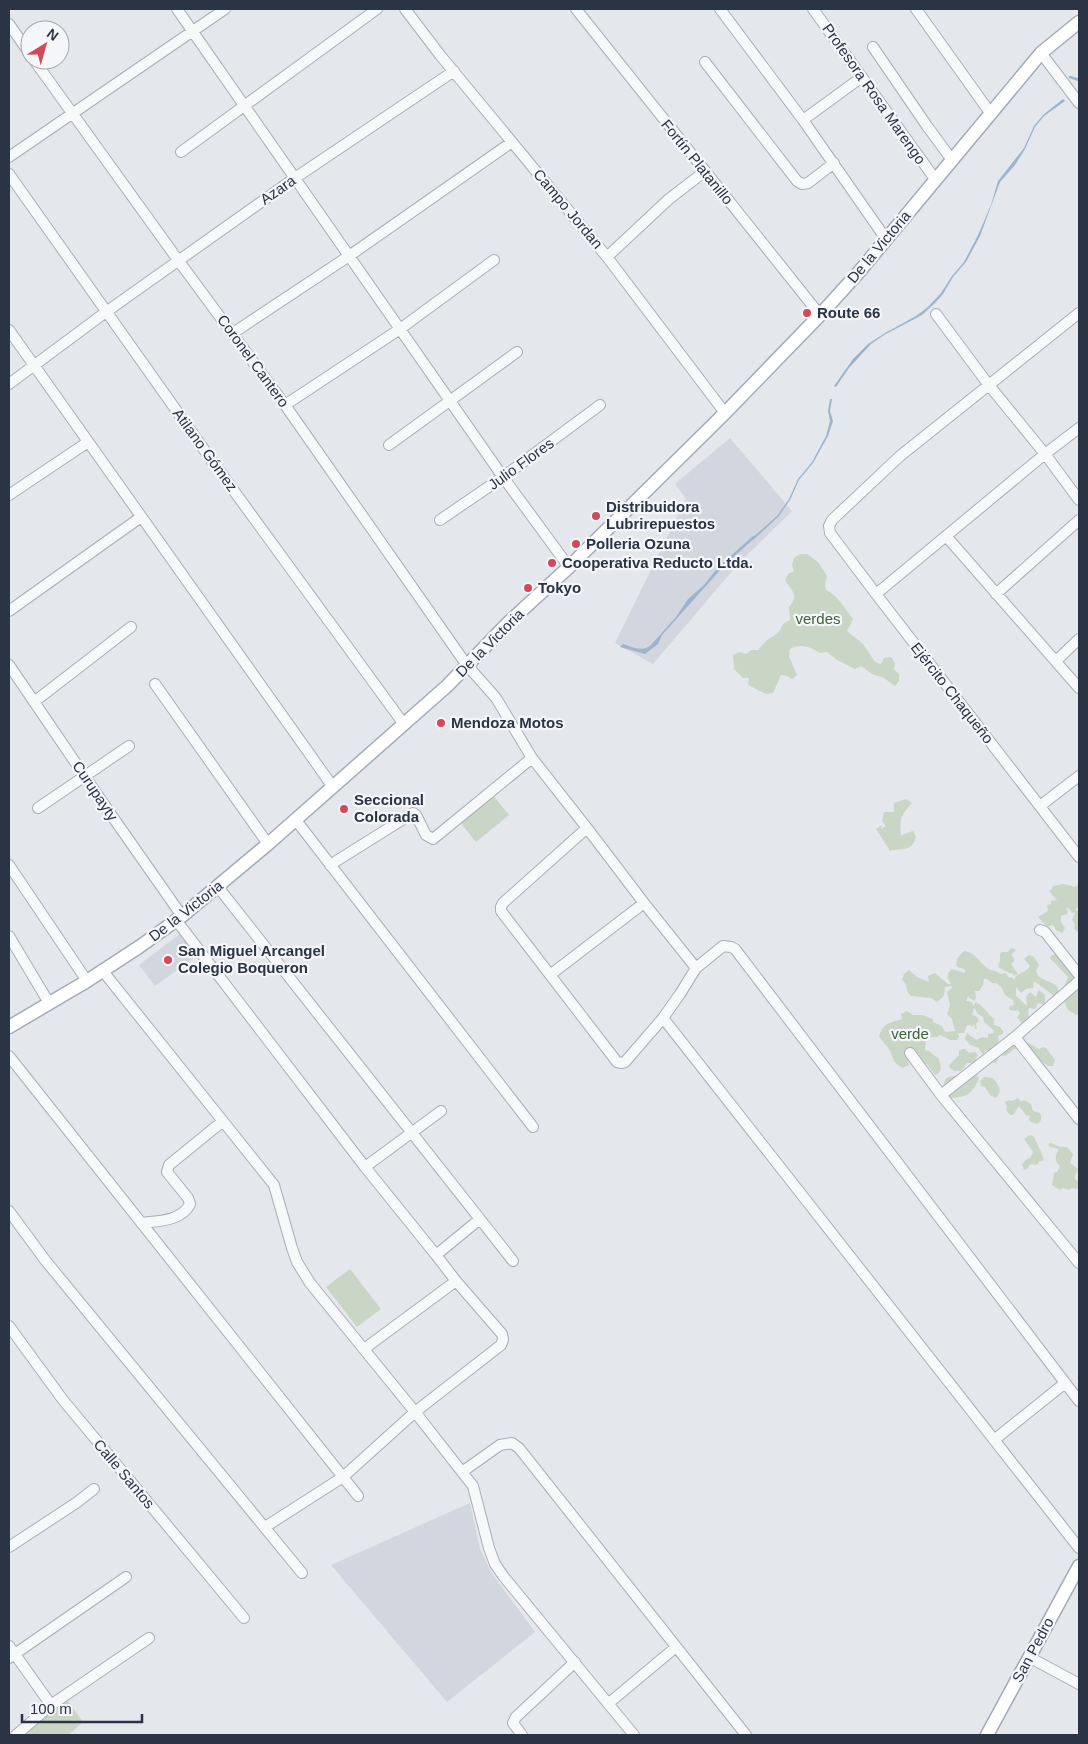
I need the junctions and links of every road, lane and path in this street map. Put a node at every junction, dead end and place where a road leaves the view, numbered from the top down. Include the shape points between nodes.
1 (177, 9) edge
2 (225, 9) edge
3 (377, 9) edge
4 (405, 9) edge
5 (576, 9) edge
6 (720, 9) edge
7 (813, 9) edge
8 (916, 9) edge
9 (1079, 22) edge
10 (9, 24) edge
11 (192, 31) junction
12 (20, 40) edge
13 (873, 47) dead end
14 (1041, 53) junction
15 (705, 62) dead end
16 (41, 70) edge
17 (454, 71) junction
18 (862, 77) junction
19 (1079, 103) edge
20 (244, 106) junction
21 (73, 114) junction
22 (991, 114) junction
23 (803, 120) junction
24 (512, 142) junction
25 (181, 152) dead end
26 (9, 156) edge
27 (952, 160) junction
28 (834, 163) junction
29 (704, 172) junction
30 (9, 174) edge
31 (295, 178) junction
32 (934, 179) junction
33 (886, 239) junction
34 (349, 256) junction
35 (607, 256) junction
36 (178, 260) junction
37 (494, 260) dead end
38 (106, 312) junction
39 (1079, 313) edge
40 (936, 314) dead end
41 (820, 315) junction
42 (400, 329) junction
43 (9, 330) edge
44 (233, 333) junction
45 (517, 352) dead end
46 (34, 366) junction
47 (9, 384) edge
48 (988, 384) junction
49 (451, 401) junction
50 (285, 405) junction
51 (600, 406) dead end
52 (725, 413) junction
53 (1079, 428) edge
54 (88, 442) junction
55 (389, 445) dead end
56 (1045, 454) junction
57 (504, 477) junction
58 (9, 495) edge
59 (1079, 500) edge
60 (141, 517) junction
61 (440, 520) dead end
62 (1079, 520) edge
63 (946, 536) junction
64 (569, 567) junction
65 (876, 594) junction
66 (996, 594) junction
67 (9, 611) edge
68 (131, 627) dead end
69 (1079, 639) edge
70 (1056, 662) junction
71 (466, 664) junction
72 (9, 665) edge
73 (155, 684) dead end
74 (1079, 688) edge
75 (34, 702) junction
76 (403, 724) junction
77 (129, 746) dead end
78 (532, 758) junction
79 (1079, 776) edge
80 (85, 777) junction
81 (332, 787) junction
82 (1040, 806) junction
83 (38, 808) dead end
84 (295, 819) junction
85 (587, 828) junction
86 (268, 844) junction
87 (1079, 857) edge
88 (9, 865) edge
89 (330, 865) junction
90 (218, 887) junction
91 (644, 903) junction
92 (179, 918) junction
93 (1040, 930) dead end
94 (9, 936) edge
95 (696, 968) junction
96 (102, 970) junction
97 (550, 975) junction
98 (1079, 975) edge
99 (87, 981) junction
100 (1079, 981) edge
101 (49, 1003) junction
102 (663, 1018) junction
103 (9, 1027) edge
104 (1015, 1037) junction
105 (910, 1053) dead end
106 (9, 1056) edge
107 (942, 1095) junction
108 (441, 1111) dead end
109 (1079, 1119) edge
110 (223, 1121) junction
111 (533, 1127) dead end
112 (410, 1133) junction
113 (365, 1167) junction
114 (9, 1211) edge
115 (480, 1219) junction
116 (141, 1223) junction
117 (436, 1254) junction
118 (1077, 1257) edge
119 (513, 1261) dead end
120 (456, 1281) junction
121 (9, 1326) edge
122 (364, 1349) junction
123 (1065, 1383) junction
124 (1079, 1401) edge
125 (415, 1412) junction
126 (994, 1440) junction
127 (462, 1472) junction
128 (343, 1477) junction
129 (94, 1489) dead end
130 (358, 1496) dead end
131 (265, 1527) junction
132 (9, 1547) edge
133 (1079, 1548) edge
134 (1079, 1566) edge
135 (302, 1572) dead end
136 (126, 1577) dead end
137 (1076, 1580) edge
138 (244, 1618) dead end
139 (149, 1638) dead end
140 (676, 1647) junction
141 (11, 1653) edge
142 (1029, 1657) junction
143 (575, 1662) junction
144 (1079, 1684) edge
145 (609, 1703) junction
146 (51, 1705) junction
147 (16, 1735) edge
148 (522, 1735) edge
149 (634, 1735) edge
150 (746, 1735) edge
151 (987, 1735) edge

1 - 11 street
2 - 11 street
3 - 20 street
4 - 17 street, Campo Jordan
5 - 29 street, Fortín Platanillo
6 - 23 street
7 - 18 street, Profesora Rosa Marengo
8 - 22 street
9 - 14 main road, De la Victoria
10 - 12 street
11 - 20 street
11 - 21 street
13 - 27 street
14 - 19 street
14 - 22 main road, De la Victoria
15 - 28 street via 797,181 808,183
16 - 21 street, Coronel Cantero
17 - 24 street, Campo Jordan
17 - 31 street, Azara
18 - 23 street
18 - 32 street, Profesora Rosa Marengo
20 - 25 street
20 - 31 street
21 - 26 street
21 - 36 street, Coronel Cantero
22 - 27 main road, De la Victoria
23 - 28 street
24 - 34 street
24 - 35 street, Campo Jordan
27 - 32 main road, De la Victoria
28 - 33 street
29 - 35 street via 669,199
29 - 41 street, Fortín Platanillo
30 - 38 street, Atilano Gómez
31 - 34 street
31 - 36 street, Azara
32 - 33 main road, De la Victoria
33 - 41 main road, De la Victoria
34 - 42 street
34 - 44 street
35 - 52 street, Campo Jordan
36 - 38 street, Azara
36 - 44 street, Coronel Cantero
37 - 42 street
38 - 46 street, Azara
38 - 76 street, Atilano Gómez
39 - 48 street
40 - 48 street
41 - 52 main road, De la Victoria
42 - 49 street
42 - 50 street
43 - 46 street
44 - 50 street, Coronel Cantero
45 - 49 street
46 - 47 street
46 - 54 street
48 - 56 street
48 - 65 street, Ejército Chaqueño via 900,456 832,520 830,533
49 - 55 street
49 - 57 street
50 - 71 street, Coronel Cantero
51 - 57 street, Julio Flores
52 - 64 main road, De la Victoria
53 - 56 street
54 - 58 street
54 - 60 street
56 - 59 street
56 - 63 street
57 - 61 street, Julio Flores
57 - 64 street
60 - 67 street
60 - 81 street
62 - 66 street
63 - 65 street
63 - 66 street
64 - 71 main road, De la Victoria
65 - 82 street, Ejército Chaqueño
66 - 70 street
68 - 75 street
69 - 70 street
70 - 74 street
71 - 76 main road, De la Victoria via 447,686
71 - 78 street, Coronel Cantero via 496,698
72 - 75 street, Curupayty
73 - 86 street
75 - 80 street, Curupayty
76 - 81 main road, De la Victoria
77 - 80 street
78 - 85 street, Coronel Cantero
78 - 89 street via 433,839 426,835 412,813
79 - 82 street
80 - 83 street
80 - 92 street, Curupayty
81 - 84 main road, De la Victoria
82 - 87 street, Ejército Chaqueño
84 - 86 main road, De la Victoria
84 - 89 street
85 - 91 street, Coronel Cantero
85 - 97 street via 500,907
86 - 90 main road, De la Victoria
88 - 99 street
89 - 111 street
90 - 92 main road, De la Victoria
90 - 112 street
91 - 95 street, Coronel Cantero
91 - 97 street
92 - 96 main road, De la Victoria
92 - 113 street, Curupayty
93 - 98 street
94 - 101 street
95 - 102 street
95 - 123 street via 723,946 735,949
96 - 99 main road, De la Victoria
96 - 110 street
97 - 102 street via 619,1063 625,1062
99 - 101 main road, De la Victoria
100 - 104 street
101 - 103 main road, De la Victoria
102 - 126 street
104 - 107 street
104 - 109 street
105 - 107 street
106 - 116 street
107 - 118 street
108 - 112 street
110 - 116 street via 167,1170 188,1198 188,1209 177,1216
110 - 122 street via 274,1185 292,1248 307,1279
112 - 113 street
112 - 115 street
113 - 117 street, Curupayty
114 - 131 street via 45,1260
115 - 117 street
115 - 119 street
116 - 128 street
117 - 120 street, Curupayty
120 - 122 street
120 - 125 street, Curupayty via 502,1334 503,1340
121 - 138 street, Calle Santos via 63,1400
122 - 125 street
123 - 124 street
123 - 126 street
125 - 127 street
125 - 128 street
126 - 133 street
127 - 140 street via 500,1445 512,1443 519,1448
127 - 143 street via 473,1486 495,1564
128 - 130 street
128 - 131 street
129 - 132 street
131 - 135 street
134 - 137 main road, San Pedro
136 - 141 street
137 - 142 main road, San Pedro
139 - 146 street
140 - 145 street
140 - 150 street
141 - 146 street
142 - 144 street
142 - 151 main road, San Pedro
143 - 145 street
143 - 148 street via 516,1717 513,1723
145 - 149 street
146 - 147 street

